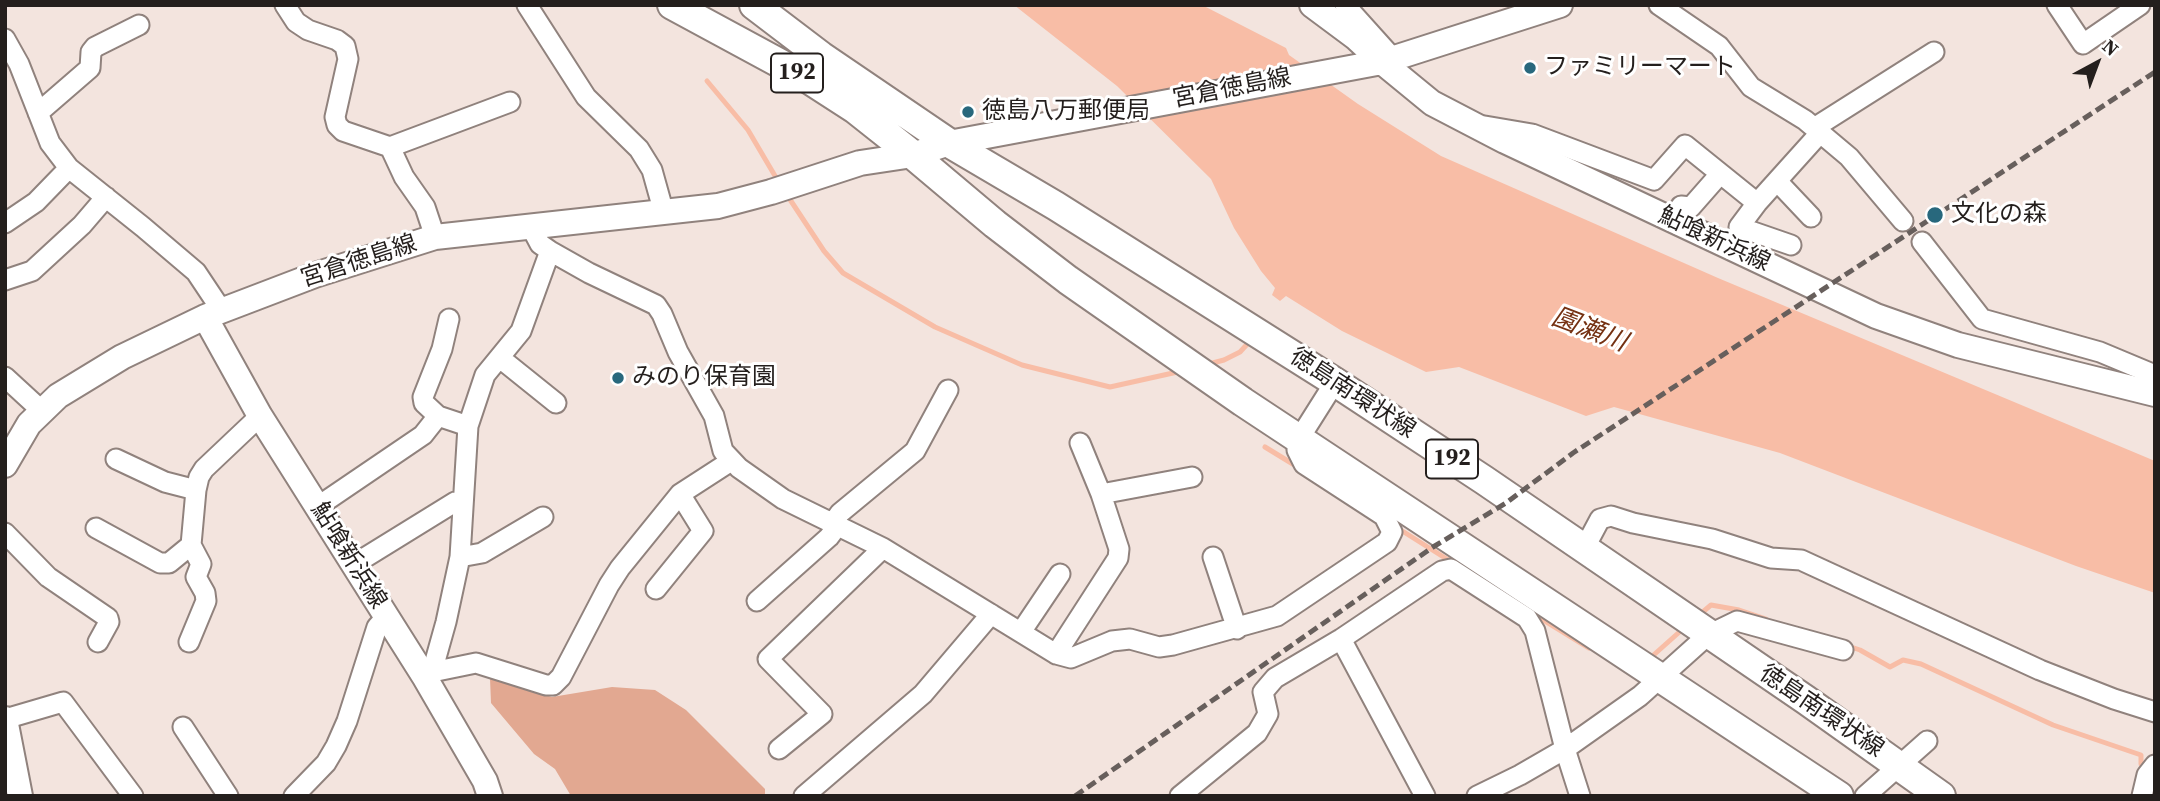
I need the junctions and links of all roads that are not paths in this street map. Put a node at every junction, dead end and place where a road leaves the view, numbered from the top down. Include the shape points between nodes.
1 (285, 5) edge
2 (527, 5) edge
3 (672, 5) edge
4 (754, 5) edge
5 (1312, 5) edge
6 (1345, 5) edge
7 (1560, 5) edge
8 (1659, 5) edge
9 (2057, 5) edge
10 (2140, 5) edge
11 (139, 25) dead end
12 (5, 39) edge
13 (1934, 52) dead end
14 (1380, 62) junction
15 (12, 69) edge
16 (510, 102) dead end
17 (38, 113) junction
18 (1474, 124) junction
19 (1817, 131) junction
20 (949, 143) junction
21 (390, 147) junction
22 (914, 155) junction
23 (69, 168) junction
24 (1720, 173) junction
25 (1777, 181) junction
26 (106, 197) junction
27 (1757, 203) junction
28 (1681, 206) dead end
29 (664, 213) junction
30 (1811, 217) dead end
31 (1903, 220) dead end
32 (5, 223) edge
33 (531, 228) junction
34 (435, 237) junction
35 (1922, 242) dead end
36 (1791, 246) dead end
37 (550, 251) junction
38 (5, 279) edge
39 (214, 314) junction
40 (449, 319) dead end
41 (500, 358) junction
42 (2155, 375) edge
43 (5, 377) edge
44 (1335, 382) junction
45 (948, 390) dead end
46 (2155, 394) edge
47 (556, 403) dead end
48 (260, 415) junction
49 (438, 416) junction
50 (36, 418) junction
51 (468, 426) junction
52 (5, 433) edge
53 (1299, 439) junction
54 (1080, 443) dead end
55 (116, 459) dead end
56 (731, 461) junction
57 (5, 465) edge
58 (1192, 477) dead end
59 (196, 490) junction
60 (680, 494) junction
61 (1101, 494) junction
62 (463, 502) junction
63 (317, 507) junction
64 (543, 517) dead end
65 (835, 524) junction
66 (96, 528) dead end
67 (5, 533) edge
68 (191, 545) junction
69 (883, 548) junction
70 (1584, 549) junction
71 (460, 557) junction
72 (1213, 557) dead end
73 (353, 565) junction
74 (1060, 574) dead end
75 (656, 589) dead end
76 (757, 601) dead end
77 (991, 614) junction
78 (386, 617) junction
79 (1237, 628) junction
80 (1021, 632) junction
81 (1708, 635) junction
82 (1341, 639) junction
83 (98, 642) dead end
84 (189, 642) dead end
85 (1843, 650) dead end
86 (1056, 654) junction
87 (428, 674) junction
88 (1659, 678) junction
89 (2155, 712) edge
90 (5, 719) edge
91 (183, 727) dead end
92 (1927, 741) dead end
93 (1565, 749) junction
94 (779, 750) dead end
95 (1900, 765) junction
96 (2155, 765) edge
97 (1423, 795) edge
98 (20, 796) edge
99 (133, 796) edge
100 (228, 796) edge
101 (294, 796) edge
102 (490, 796) edge
103 (804, 796) edge
104 (1180, 796) edge
105 (1477, 796) edge
106 (1580, 796) edge
107 (1839, 796) edge
108 (1865, 796) edge
109 (1941, 796) edge
110 (2142, 796) edge

1 - 21 street via 296,22 345,46 348,59 337,125
2 - 29 street via 586,97 639,149 652,170
3 - 22 highway, 192 via 807,78
4 - 20 highway, 徳島南環状線 / 192
5 - 14 main road, 鮎喰新浜線
6 - 14 street
7 - 14 main road, 宮倉徳島線
8 - 19 street via 1719,46 1751,87
9 - 10 street via 2083,44
11 - 17 street via 95,47 90,68
12 - 15 street
13 - 19 street
14 - 18 main road, 鮎喰新浜線 via 1432,103
14 - 20 main road, 宮倉徳島線
15 - 17 street
16 - 21 street
17 - 23 street via 50,143
18 - 24 street via 1532,134 1654,180 1685,145
18 - 46 main road, 鮎喰新浜線 via 1876,316 1958,345
19 - 25 street
19 - 31 street via 1849,157
20 - 22 main road, 宮倉徳島線
20 - 44 highway, 徳島南環状線 / 192
21 - 34 street via 425,207
22 - 29 main road, 宮倉徳島線 via 860,163 718,206
22 - 53 highway, 192 via 1068,280
23 - 26 street
23 - 32 street via 36,202
24 - 27 street
24 - 28 street via 1691,207
25 - 27 street
25 - 30 street
26 - 38 street via 32,271
26 - 39 street via 196,272
27 - 36 street via 1738,227
29 - 33 main road, 宮倉徳島線
33 - 34 main road, 宮倉徳島線
33 - 37 street
34 - 39 main road, 宮倉徳島線
35 - 42 street via 1982,318 2100,352
37 - 41 street via 525,323
37 - 56 street via 656,305 714,416 723,451
39 - 48 main road, 鮎喰新浜線
39 - 50 main road, 宮倉徳島線 via 113,362 58,396
40 - 49 street via 423,397
41 - 47 street
41 - 51 street via 485,375
43 - 50 street
44 - 53 street
44 - 70 highway, 徳島南環状線 / 192
45 - 65 street via 915,451 840,513
48 - 59 street via 204,469
48 - 63 main road, 鮎喰新浜線
49 - 51 street
49 - 63 street via 423,435
50 - 52 main road via 19,422
50 - 57 main road, 宮倉徳島線
51 - 62 street
53 - 79 street via 1297,450 1304,464 1384,516 1392,532 1387,542 1277,616
53 - 88 highway, 192
54 - 61 street
55 - 59 street via 165,482
56 - 60 street
56 - 65 street via 783,499
58 - 61 street
59 - 68 street
60 - 75 street via 703,531
60 - 87 street via 615,576 561,677 552,685 476,663
61 - 86 street via 1118,558
62 - 71 street
62 - 73 street
63 - 73 main road, 鮎喰新浜線
64 - 71 street via 482,554
65 - 69 street
65 - 76 street via 829,537
66 - 68 street via 160,563 169,563
67 - 83 street via 48,578 108,618
68 - 84 street via 201,564 196,577 206,601
69 - 77 street
69 - 94 street via 768,659 822,714
70 - 81 highway, 徳島南環状線 / 192
70 - 89 street via 1600,519 1611,516 1771,558 1801,560 2040,670
71 - 87 street via 446,622
72 - 79 street
73 - 78 main road, 鮎喰新浜線
74 - 80 street
77 - 80 street
77 - 103 street via 923,694
78 - 87 main road, 鮎喰新浜線
78 - 101 street via 377,627 336,746
79 - 86 street via 1173,645 1159,647 1130,639 1112,641 1071,659
80 - 86 street
81 - 85 street via 1737,621
81 - 88 street
81 - 95 highway, 徳島南環状線 / 192
82 - 93 street via 1451,569 1531,624
82 - 97 street
82 - 104 street via 1275,678 1264,692 1268,715 1257,733
87 - 102 main road, 鮎喰新浜線
88 - 93 street
88 - 107 highway, 192
90 - 98 main road
90 - 99 street via 63,702
91 - 100 street
92 - 95 street
93 - 105 street
93 - 106 street
95 - 108 street
95 - 109 highway, 徳島南環状線 / 192
96 - 110 street via 2147,775

